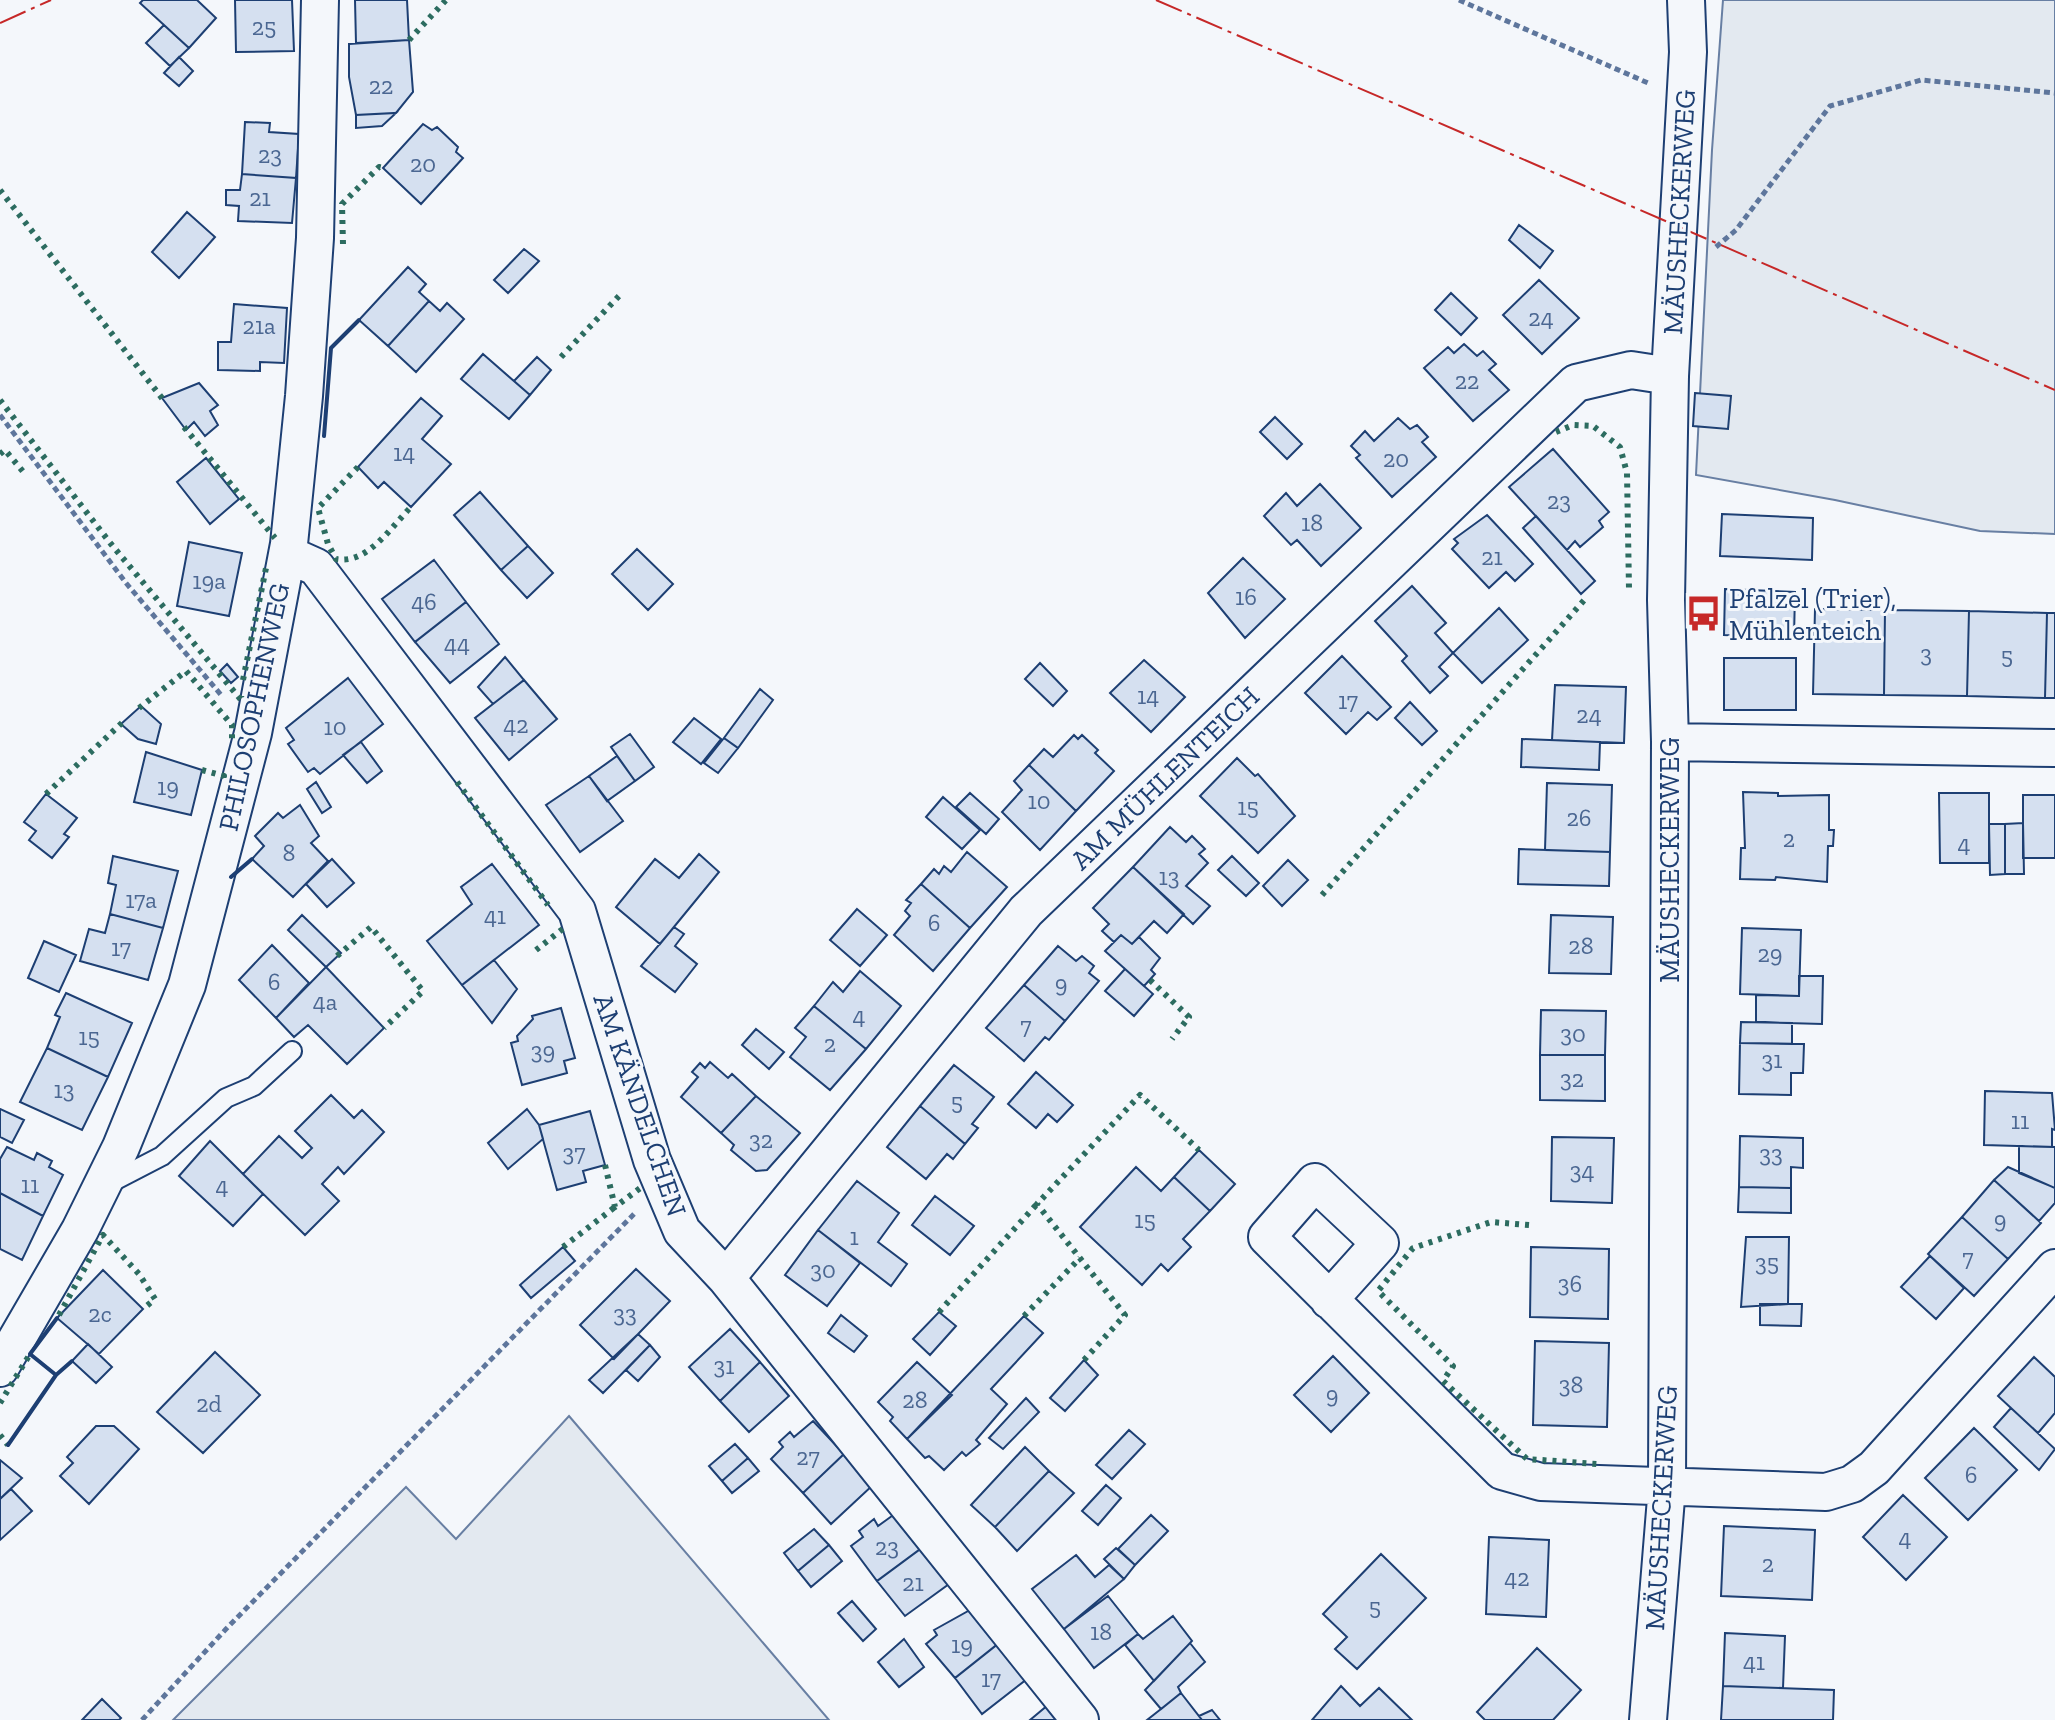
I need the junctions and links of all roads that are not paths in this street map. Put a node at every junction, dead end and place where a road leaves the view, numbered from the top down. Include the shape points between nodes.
1 (320, 0) edge
2 (1686, 0) edge
3 (1670, 376) junction
4 (287, 554) junction
5 (1670, 742) junction
6 (2055, 748) edge
7 (292, 1051) dead end
8 (100, 1189) junction
9 (2055, 1268) edge
10 (726, 1278) junction
11 (1329, 1300) dead end
12 (0, 1368) edge
13 (1667, 1486) junction
14 (1080, 1720) edge
15 (1648, 1720) edge

1 - 4 street, PHILOSOPHENWEG via 315,238
2 - 3 street, MÄUSHECKERWEG via 1686,99
3 - 5 street, MÄUSHECKERWEG
3 - 10 street, AM MÜHLENTEICH via 1631,370 1576,383 1026,911
4 - 8 street, PHILOSOPHENWEG via 253,733 187,985
4 - 10 street, AM KÄNDELCHEN via 316,567 577,911 652,1160 682,1231
5 - 6 street
5 - 13 street, MÄUSHECKERWEG
7 - 8 lane via 254,1086 226,1098 162,1156
8 - 12 street, PHILOSOPHENWEG
9 - 13 street via 1874,1468 1852,1484 1826,1492
10 - 14 street, AM KÄNDELCHEN
11 - 13 street via 1502,1471 1541,1482
13 - 15 street, MÄUSHECKERWEG

